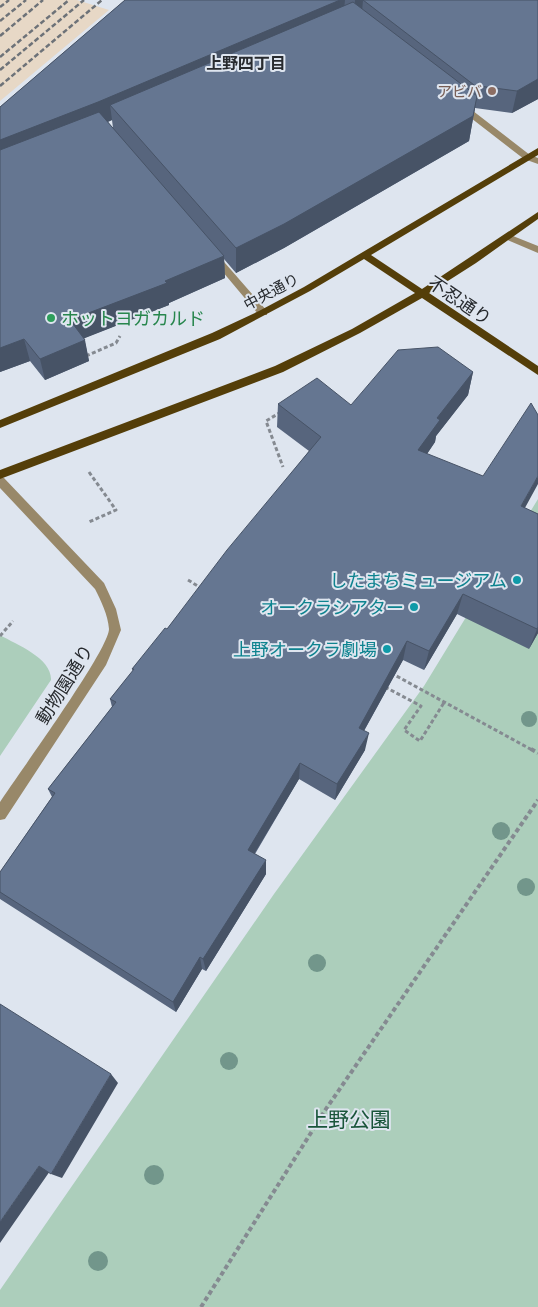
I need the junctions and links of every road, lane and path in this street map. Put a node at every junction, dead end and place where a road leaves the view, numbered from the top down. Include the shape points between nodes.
1 (455, 102) edge
2 (538, 151) edge
3 (527, 158) junction
4 (538, 161) edge
5 (538, 215) edge
6 (508, 237) junction
7 (538, 250) edge
8 (210, 252) edge
9 (365, 255) junction
10 (421, 294) junction
11 (263, 313) junction
12 (120, 336) dead end
13 (86, 356) dead end
14 (538, 370) edge
15 (288, 407) edge
16 (0, 424) edge
17 (282, 467) dead end
18 (89, 472) dead end
19 (0, 475) edge
20 (0, 480) edge
21 (89, 522) dead end
22 (188, 580) dead end
23 (205, 590) edge
24 (12, 621) dead end
25 (0, 636) edge
26 (384, 669) edge
27 (378, 683) edge
28 (445, 701) junction
29 (538, 753) edge
30 (538, 800) edge
31 (0, 814) edge
32 (201, 1307) edge

1 - 3 street
2 - 3 main road, 中央通り
3 - 4 street
3 - 9 main road, 中央通り
5 - 6 main road
6 - 7 street
6 - 10 main road
8 - 11 street
9 - 10 main road, 不忍通り
9 - 11 main road, 中央通り
10 - 14 main road, 不忍通り
10 - 19 main road via 279,369
11 - 16 main road, 中央通り via 216,336
12 - 13 path via 116,343
15 - 17 path via 266,421
18 - 21 path via 116,510
20 - 31 street, 動物園通り via 100,586 110,609 114,630 102,661
22 - 23 path
24 - 25 path
26 - 28 path
27 - 28 path via 421,706 404,730 420,740
28 - 29 path
30 - 32 path via 326,1109

